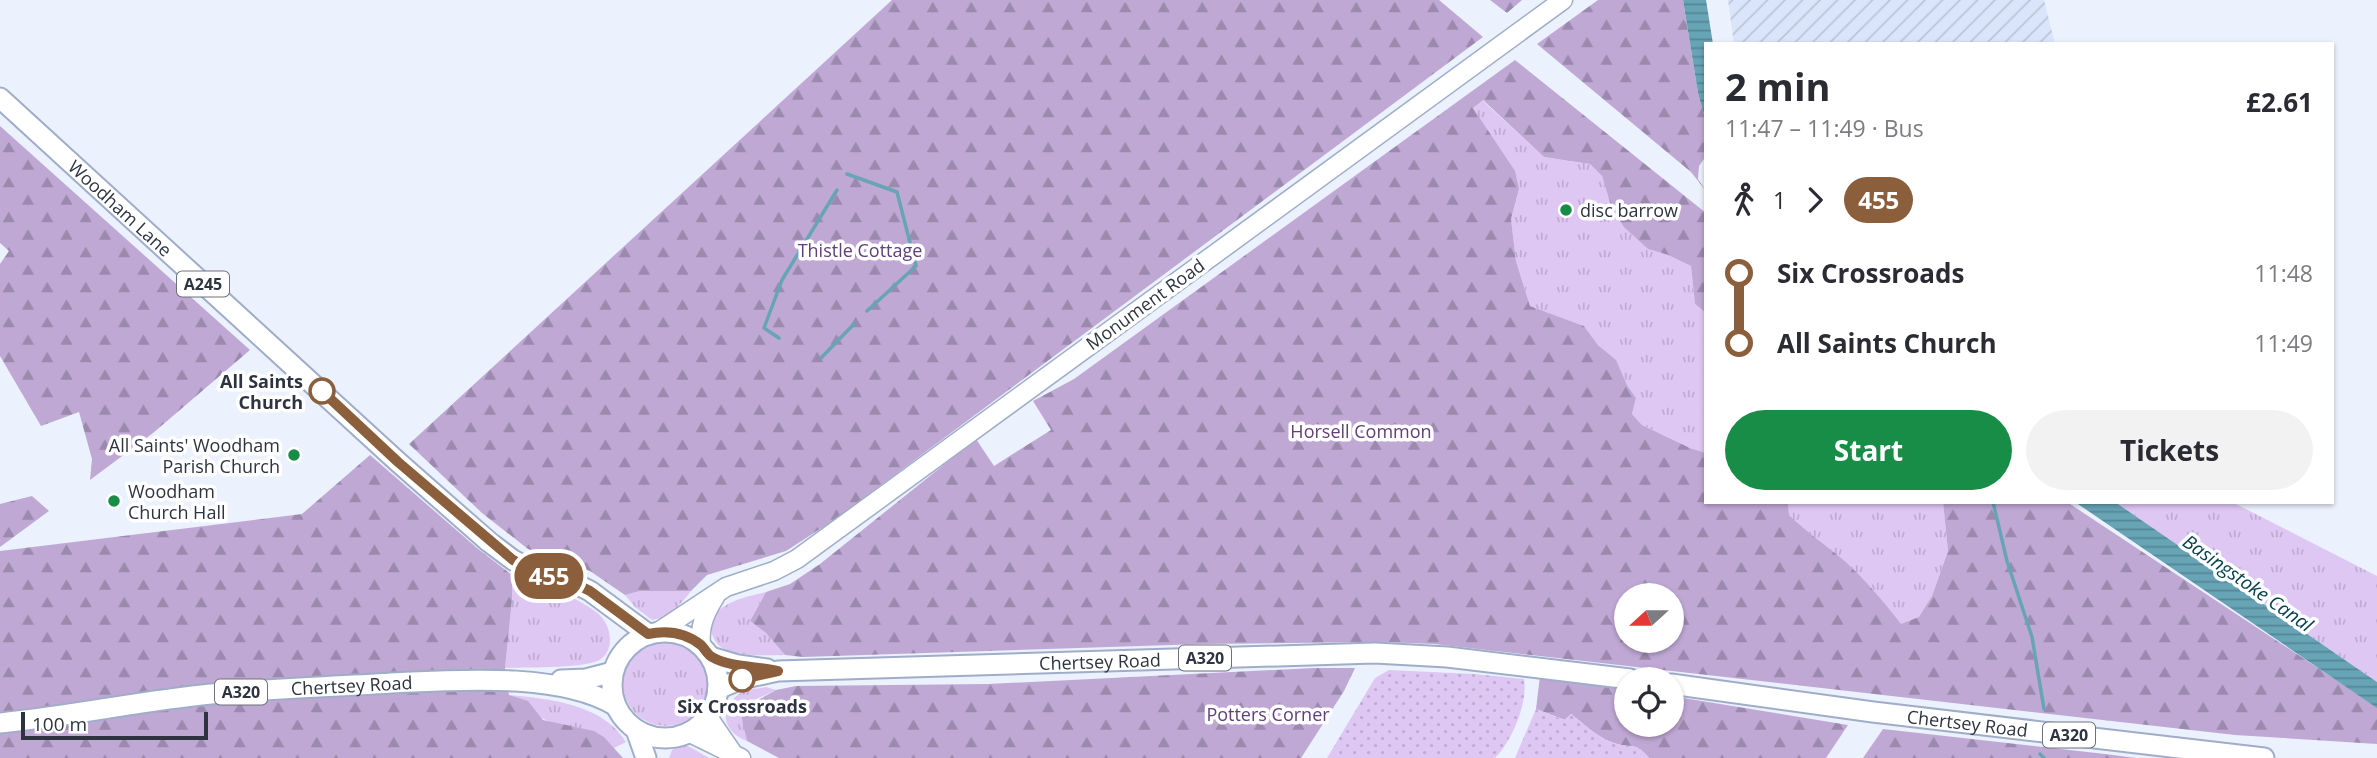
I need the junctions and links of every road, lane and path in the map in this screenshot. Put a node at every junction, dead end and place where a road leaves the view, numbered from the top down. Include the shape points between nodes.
1 (1563, 0) edge
2 (0, 98) edge
3 (718, 591) junction
4 (601, 600) junction
5 (653, 633) junction
6 (624, 651) junction
7 (706, 651) junction
8 (778, 671) junction
9 (613, 672) junction
10 (1614, 677) edge
11 (535, 683) junction
12 (1684, 686) edge
13 (718, 690) junction
14 (616, 706) junction
15 (708, 717) junction
16 (0, 723) edge
17 (636, 730) junction
18 (688, 733) junction
19 (668, 738) junction
20 (737, 756) edge
21 (646, 758) edge
22 (659, 758) edge
23 (2264, 758) edge

1 - 3 street, Monument Road via 797,559
2 - 4 main road, Woodham Lane / A245 via 489,541 524,566 576,584
3 - 5 street, Monument Road via 673,625
3 - 7 street via 701,626
4 - 5 main road, Woodham Lane / A245
4 - 6 main road via 612,612
5 - 6 main road
5 - 7 main road, A245 via 681,635
6 - 9 main road
7 - 8 main road, Chertsey Road / A320 via 738,665
7 - 13 main road via 716,670
8 - 10 main road, Chertsey Road / A320 via 1375,653
8 - 13 main road, Chertsey Road / A320 via 741,679
9 - 11 main road, Chertsey Road / A320
9 - 14 main road
11 - 14 main road, Chertsey Road / A320 via 592,694
11 - 16 main road, Chertsey Road / A320 via 436,681 214,694
12 - 23 main road, Chertsey Road / A320
13 - 15 main road
14 - 17 main road
15 - 18 main road
15 - 20 street
17 - 19 main road
17 - 21 main road
18 - 19 main road
18 - 20 street
19 - 22 main road

